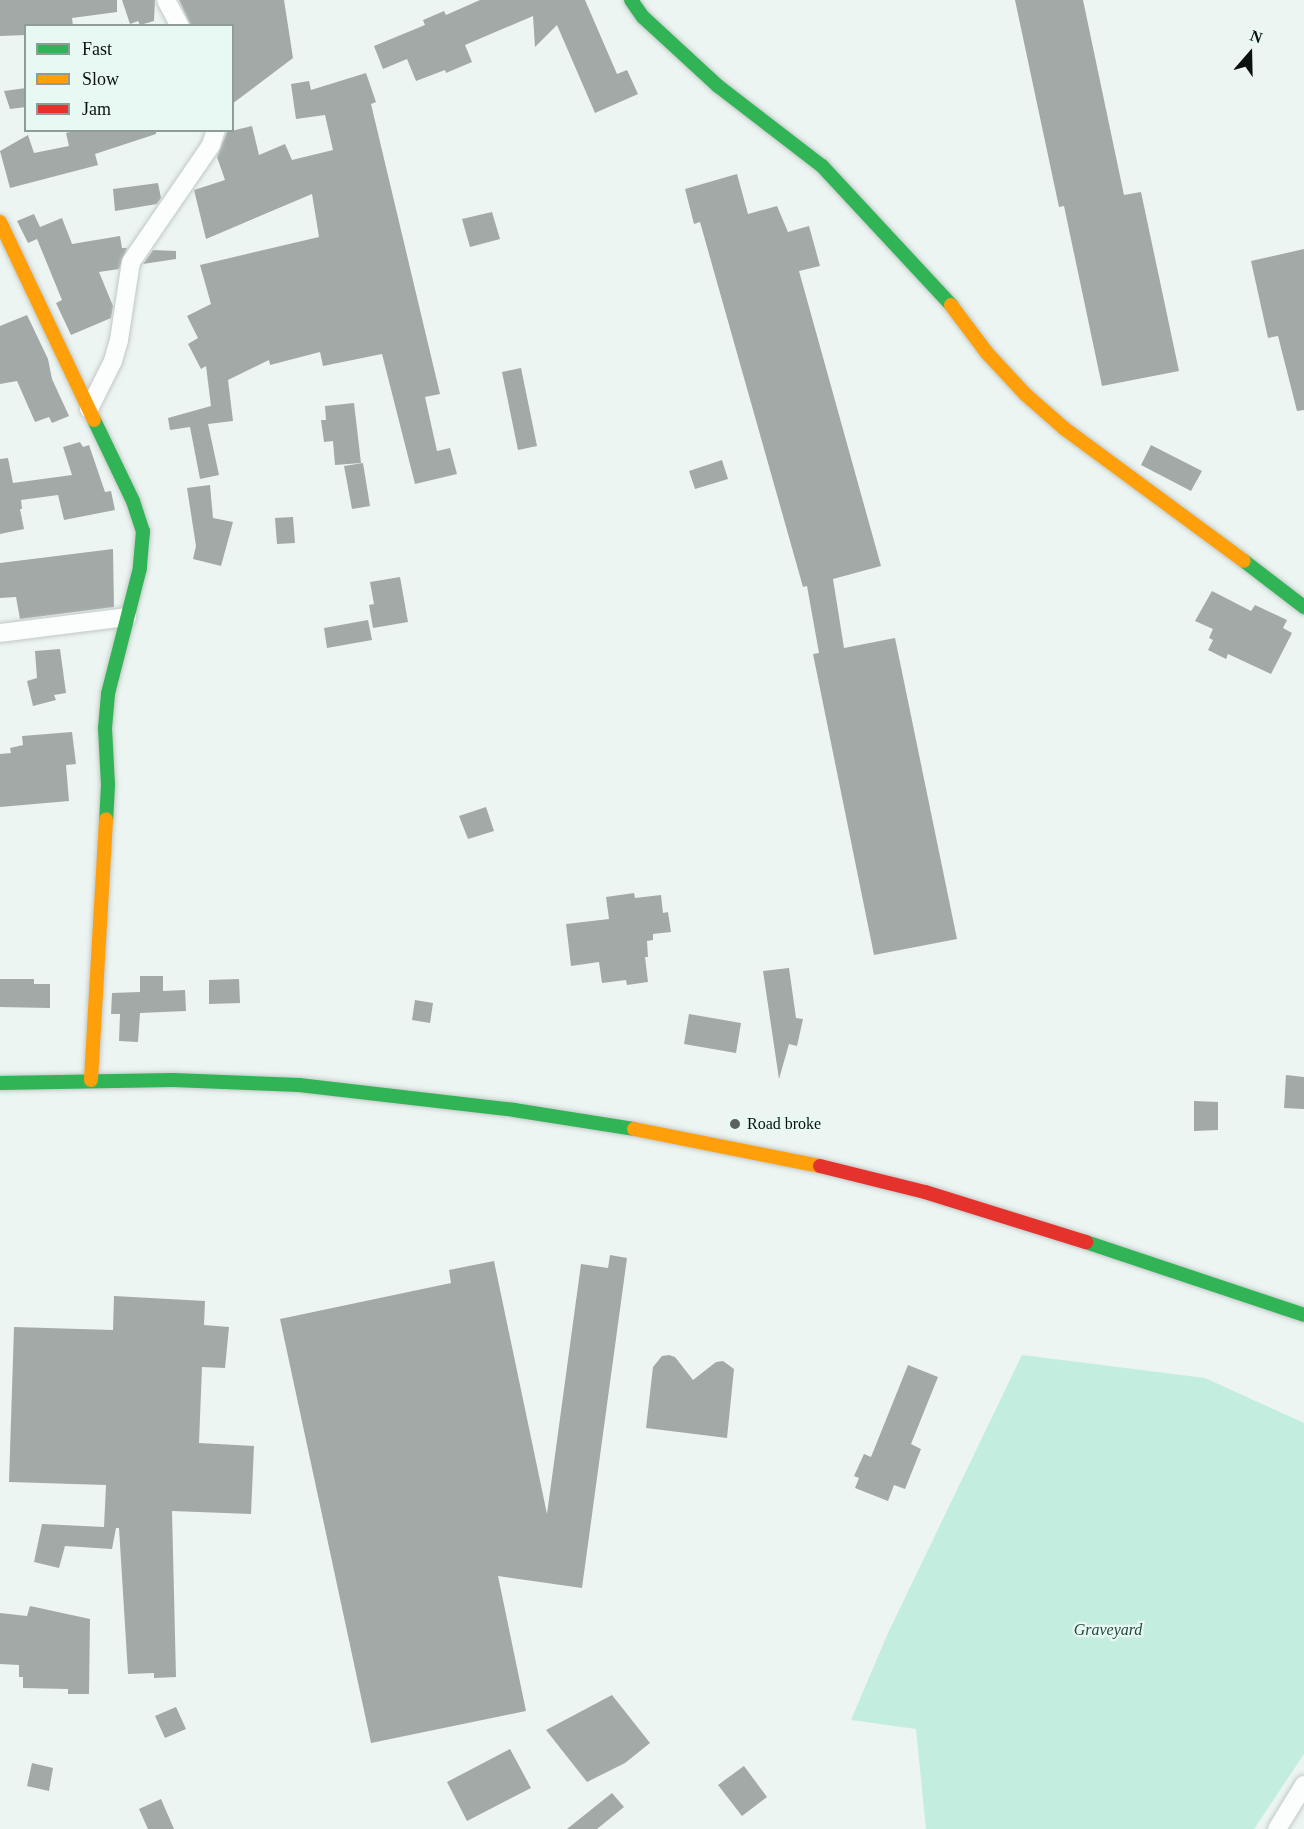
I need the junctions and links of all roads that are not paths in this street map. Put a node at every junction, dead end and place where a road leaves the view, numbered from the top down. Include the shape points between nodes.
1 (166, 0) edge
2 (631, 0) edge
3 (179, 24) edge
4 (215, 132) edge
5 (0, 222) edge
6 (89, 409) junction
7 (1304, 607) edge
8 (126, 616) junction
9 (0, 633) edge
10 (91, 1080) junction
11 (0, 1083) edge
12 (1304, 1315) edge
13 (1304, 1785) edge
14 (1277, 1829) edge

1 - 3 street
2 - 7 main road via 643,17 718,86 822,166 947,300 987,353 1041,408
4 - 6 street via 211,145 131,262 119,340
5 - 6 main road
6 - 8 main road via 143,531 140,568
8 - 9 street
8 - 10 main road via 108,694 105,728 108,784
10 - 11 main road
10 - 12 main road via 229,1080 299,1085 514,1110 676,1136 925,1192
13 - 14 street

